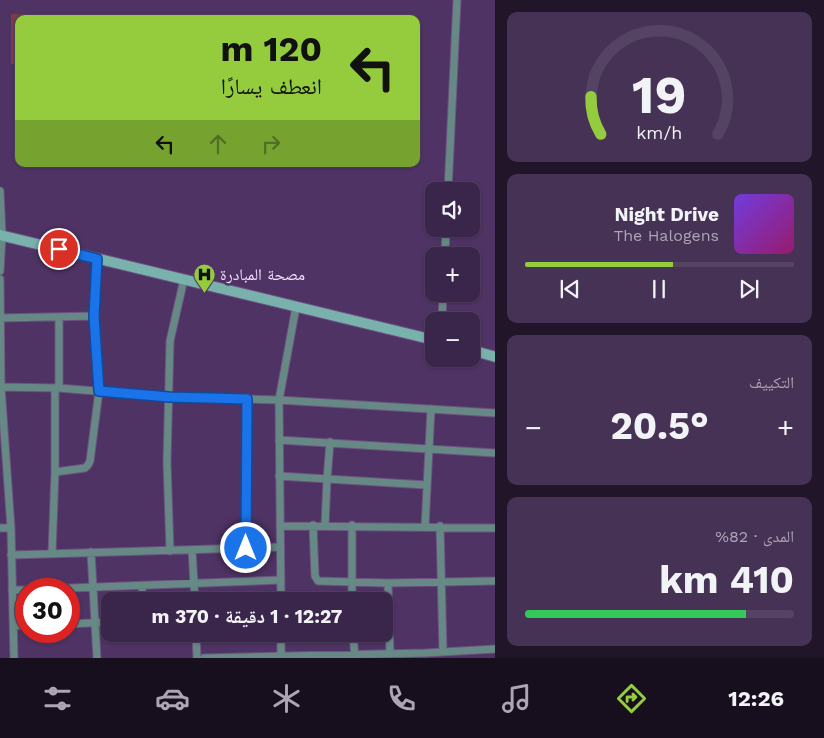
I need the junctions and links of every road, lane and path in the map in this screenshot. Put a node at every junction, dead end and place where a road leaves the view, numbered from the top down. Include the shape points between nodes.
1 (457, 0) edge
2 (448, 182) edge
3 (0, 191) edge
4 (1, 235) edge
5 (97, 259) junction
6 (0, 271) edge
7 (0, 278) edge
8 (184, 279) junction
9 (296, 307) junction
10 (94, 316) junction
11 (59, 317) junction
12 (0, 318) edge
13 (425, 338) edge
14 (480, 353) edge
15 (495, 357) edge
16 (0, 386) edge
17 (57, 388) junction
18 (99, 391) junction
19 (169, 397) junction
20 (247, 399) junction
21 (279, 400) junction
22 (431, 409) junction
23 (495, 413) edge
24 (279, 440) junction
25 (330, 442) junction
26 (428, 449) junction
27 (495, 453) edge
28 (55, 472) junction
29 (279, 476) junction
30 (327, 480) junction
31 (426, 485) junction
32 (313, 525) junction
33 (325, 525) junction
34 (352, 525) junction
35 (280, 526) junction
36 (440, 526) junction
37 (425, 527) junction
38 (0, 528) edge
39 (11, 528) junction
40 (495, 528) edge
41 (280, 547) junction
42 (246, 548) junction
43 (192, 550) junction
44 (170, 551) junction
45 (91, 552) junction
46 (52, 554) junction
47 (11, 555) junction
48 (281, 580) junction
49 (495, 581) edge
50 (350, 582) junction
51 (388, 582) junction
52 (442, 582) junction
53 (194, 584) junction
54 (93, 586) junction
55 (142, 586) junction
56 (80, 587) edge
57 (12, 590) joint
58 (142, 592) edge
59 (194, 592) edge
60 (281, 592) edge
61 (351, 592) edge
62 (96, 623) junction
63 (101, 623) edge
64 (80, 624) edge
65 (14, 626) joint
66 (196, 642) edge
67 (281, 642) edge
68 (354, 642) edge
69 (495, 649) edge
70 (443, 652) junction
71 (390, 654) junction
72 (355, 656) edge
73 (425, 656) edge
74 (281, 657) edge
75 (14, 658) edge
76 (97, 658) edge
77 (197, 658) edge
78 (204, 658) edge

1 - 2 street
3 - 4 street
4 - 5 street
4 - 6 street
5 - 8 street
5 - 10 street
7 - 12 street
8 - 9 street
8 - 19 street via 170,341
9 - 13 street
9 - 21 street
10 - 11 street
10 - 18 street
11 - 12 street
11 - 17 street
12 - 16 street
14 - 15 street
16 - 17 street
16 - 39 street
17 - 18 street
17 - 28 street
18 - 19 street
18 - 28 street via 88,465
19 - 20 street
19 - 44 street
20 - 21 street
20 - 42 street
21 - 22 street
21 - 24 street
22 - 23 street
22 - 26 street
24 - 25 street
24 - 29 street
25 - 26 street
25 - 30 street
26 - 27 street
26 - 31 street
28 - 46 street
29 - 30 street
29 - 35 street
30 - 31 street
30 - 33 street
31 - 37 street
32 - 33 street
32 - 35 street
32 - 50 street via 315,578 318,581
33 - 34 street
34 - 37 street
34 - 50 street
35 - 41 street
36 - 37 street
36 - 40 street
36 - 52 street
38 - 39 street
39 - 47 street
41 - 42 street
41 - 48 street
42 - 43 street
43 - 44 street
43 - 53 street
44 - 45 street
45 - 46 street
45 - 54 street
46 - 47 street
47 - 57 street
48 - 53 street
48 - 60 street
49 - 52 street
50 - 51 street
50 - 61 street
51 - 52 street
51 - 71 street
52 - 70 street
53 - 55 street
53 - 59 street
54 - 55 street
54 - 56 street
54 - 62 street
55 - 58 street
57 - 65 street
62 - 63 street
62 - 64 street
62 - 76 street
65 - 75 street
66 - 77 street
67 - 74 street
68 - 72 street
69 - 70 street
70 - 73 street
71 - 72 street
71 - 73 street
72 - 74 street
74 - 78 street

